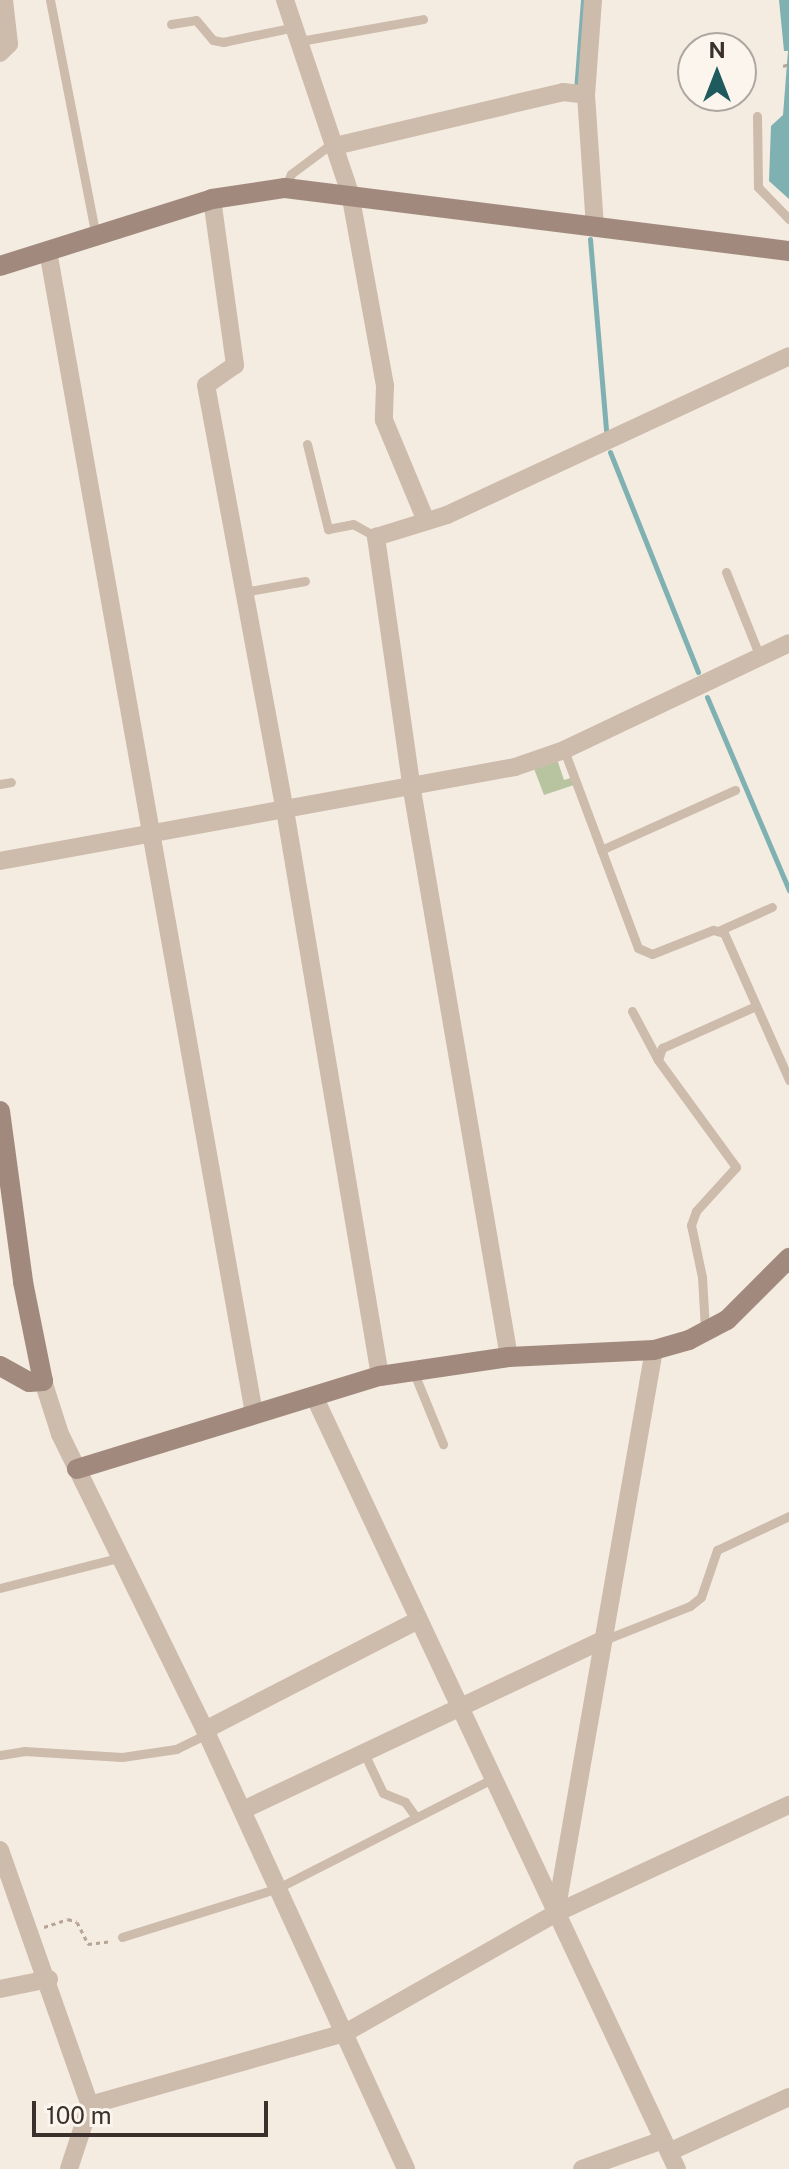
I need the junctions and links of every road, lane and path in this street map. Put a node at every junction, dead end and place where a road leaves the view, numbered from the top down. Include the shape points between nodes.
1 (4, 0) edge
2 (50, 0) edge
3 (285, 0) edge
4 (593, 0) edge
5 (423, 19) dead end
6 (171, 24) dead end
7 (298, 34) junction
8 (0, 53) edge
9 (789, 64) edge
10 (783, 66) dead end
11 (586, 95) junction
12 (757, 116) dead end
13 (335, 144) junction
14 (285, 188) junction
15 (350, 193) junction
16 (212, 199) junction
17 (789, 219) edge
18 (595, 226) junction
19 (96, 236) junction
20 (48, 251) junction
21 (789, 251) edge
22 (0, 266) edge
23 (789, 356) edge
24 (307, 444) dead end
25 (426, 521) junction
26 (376, 537) junction
27 (726, 572) dead end
28 (305, 581) dead end
29 (244, 592) junction
30 (789, 643) edge
31 (760, 657) junction
32 (564, 750) junction
33 (412, 790) junction
34 (735, 790) dead end
35 (285, 810) junction
36 (152, 831) junction
37 (601, 850) junction
38 (0, 861) edge
39 (772, 907) dead end
40 (718, 931) junction
41 (756, 1006) junction
42 (632, 1011) dead end
43 (658, 1060) junction
44 (789, 1080) edge
45 (0, 1111) edge
46 (789, 1258) edge
47 (705, 1331) junction
48 (654, 1350) junction
49 (509, 1357) junction
50 (0, 1366) edge
51 (414, 1371) junction
52 (380, 1376) junction
53 (43, 1381) junction
54 (314, 1396) junction
55 (254, 1413) junction
56 (443, 1444) dead end
57 (77, 1469) junction
58 (789, 1516) edge
59 (118, 1558) junction
60 (0, 1588) edge
61 (418, 1620) junction
62 (603, 1640) junction
63 (459, 1708) junction
64 (206, 1732) junction
65 (364, 1753) junction
66 (0, 1755) edge
67 (492, 1779) junction
68 (789, 1805) edge
69 (243, 1810) junction
70 (416, 1817) junction
71 (0, 1850) edge
72 (278, 1888) junction
73 (556, 1913) junction
74 (31, 1931) junction
75 (122, 1937) joint
76 (49, 1979) junction
77 (0, 1989) edge
78 (345, 2033) junction
79 (789, 2097) edge
80 (90, 2105) junction
81 (670, 2154) edge
82 (398, 2167) edge
83 (69, 2169) edge
84 (582, 2169) edge

1 - 8 street via 9,44
2 - 19 lane
3 - 7 street
4 - 11 street
5 - 7 lane
6 - 7 lane via 196,20 213,40 223,42
7 - 13 street
9 - 10 path
11 - 13 street via 563,92
11 - 18 street
12 - 17 lane via 758,187
13 - 14 lane via 291,174
13 - 15 street
14 - 15 street
14 - 16 street
15 - 18 street
15 - 25 street via 385,386 384,420
16 - 19 street
16 - 29 street via 235,365 206,385
18 - 21 street
19 - 20 street
20 - 22 street
20 - 36 street
23 - 25 street
24 - 26 lane via 328,529 353,524
25 - 26 street
26 - 33 street
27 - 31 lane
28 - 29 lane
29 - 35 street
30 - 31 street
31 - 32 street
32 - 33 street
32 - 37 lane
33 - 35 street
33 - 49 street
34 - 37 lane
35 - 36 street
35 - 52 street
36 - 38 street
36 - 55 street
37 - 40 lane via 638,948 652,954
39 - 40 lane
40 - 41 lane via 724,933
41 - 43 lane via 662,1048
41 - 44 lane
42 - 43 lane
43 - 47 lane via 736,1167 696,1211 691,1225 702,1277
45 - 53 street via 23,1282
46 - 47 street via 727,1320
47 - 48 street
48 - 49 street
48 - 62 street
49 - 51 street
50 - 53 street via 29,1382
51 - 52 street
51 - 56 lane
52 - 54 street
53 - 57 street
54 - 55 street
54 - 61 street
55 - 57 street
57 - 59 street
58 - 62 lane via 717,1550 701,1597 690,1606
59 - 60 lane
59 - 64 street
61 - 63 street
61 - 64 street
62 - 63 street
62 - 73 street
63 - 65 street
63 - 67 street
64 - 66 lane via 176,1749 122,1757 24,1751
64 - 69 street
65 - 69 street
65 - 70 lane via 383,1793 405,1802
67 - 70 lane
67 - 73 street
68 - 73 street
69 - 72 street
70 - 72 lane
71 - 74 street
72 - 75 lane
72 - 78 street
73 - 78 street
73 - 81 street
74 - 75 path via 68,1919 77,1922 88,1944
74 - 76 street
76 - 77 street
76 - 80 street
78 - 80 street
78 - 82 street
79 - 81 street
80 - 83 street
81 - 84 street

